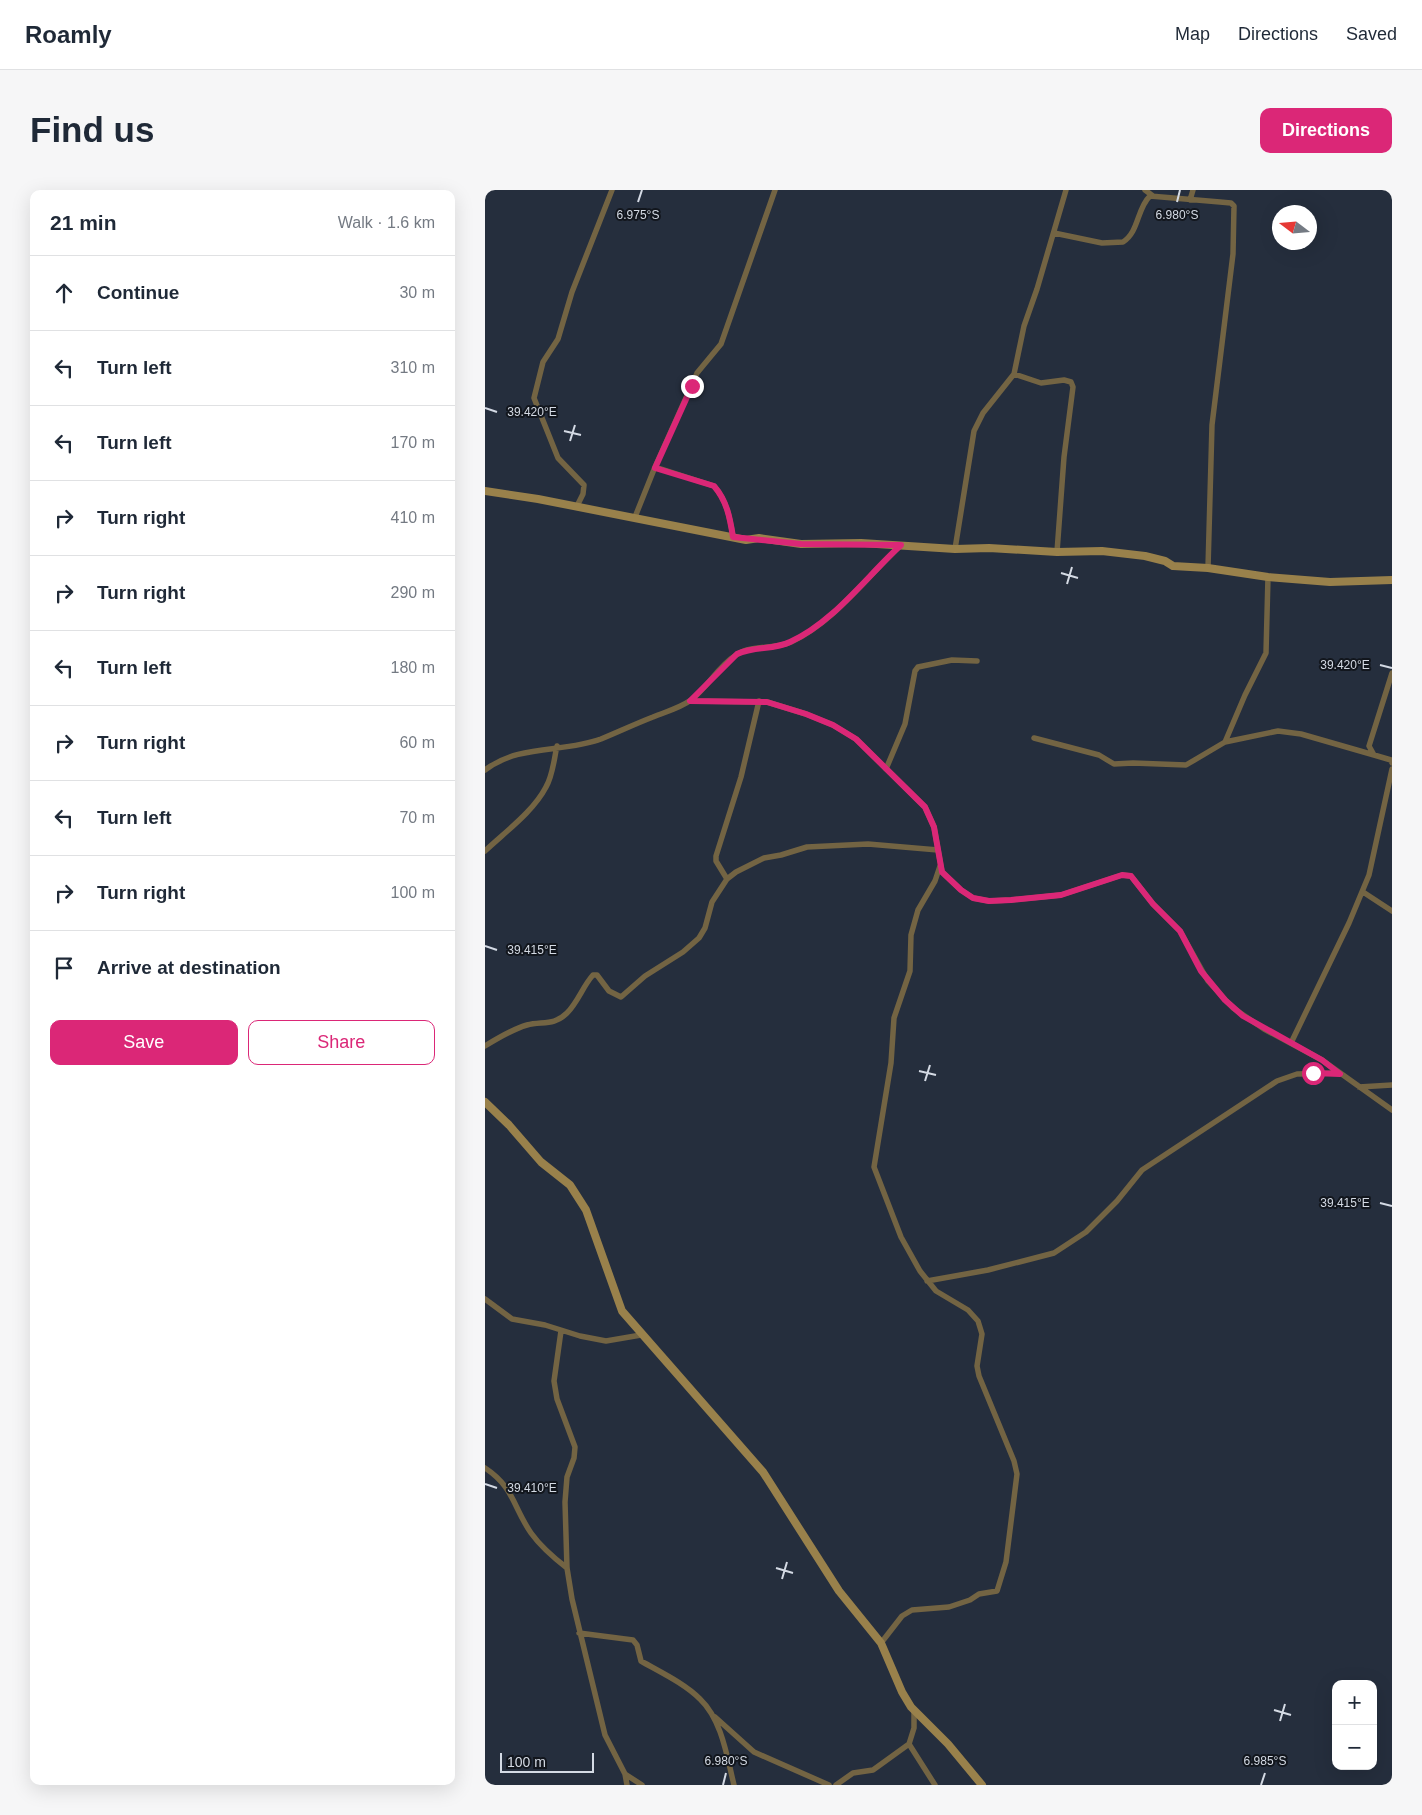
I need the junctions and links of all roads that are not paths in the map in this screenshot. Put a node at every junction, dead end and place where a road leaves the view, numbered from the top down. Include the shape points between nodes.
1 (612, 190) edge
2 (775, 190) edge
3 (1066, 190) edge
4 (1145, 190) edge
5 (1193, 190) edge
6 (1153, 196) junction
7 (1190, 200) junction
8 (1054, 233) junction
9 (1014, 374) junction
10 (655, 468) junction
11 (485, 491) edge
12 (577, 506) junction
13 (635, 517) junction
14 (733, 537) junction
15 (901, 545) junction
16 (955, 549) junction
17 (1057, 552) junction
18 (1208, 568) junction
19 (1268, 577) junction
20 (1392, 580) edge
21 (977, 661) dead end
22 (1392, 674) edge
23 (759, 700) junction
24 (690, 701) junction
25 (1034, 738) dead end
26 (1225, 742) junction
27 (557, 746) junction
28 (1375, 755) junction
29 (1392, 761) edge
30 (886, 769) junction
31 (1392, 769) edge
32 (485, 770) edge
33 (938, 850) junction
34 (485, 852) edge
35 (939, 866) junction
36 (948, 878) junction
37 (727, 879) junction
38 (935, 881) junction
39 (1363, 892) junction
40 (1392, 911) edge
41 (1291, 1043) junction
42 (485, 1046) edge
43 (1340, 1074) junction
44 (1392, 1085) edge
45 (1359, 1087) junction
46 (485, 1102) edge
47 (1392, 1110) edge
48 (927, 1281) junction
49 (485, 1300) edge
50 (561, 1331) junction
51 (641, 1335) junction
52 (485, 1468) edge
53 (567, 1568) junction
54 (579, 1633) junction
55 (881, 1643) junction
56 (914, 1710) junction
57 (713, 1715) junction
58 (909, 1744) junction
59 (625, 1774) junction
60 (627, 1785) edge
61 (642, 1785) edge
62 (734, 1785) edge
63 (829, 1785) edge
64 (836, 1785) edge
65 (935, 1785) edge
66 (982, 1785) edge

1 - 12 street via 572,292 558,339 543,362 534,398 558,458 584,485 585,490
2 - 10 street via 721,344 697,373
3 - 8 street
4 - 6 street
5 - 7 street
6 - 7 street
6 - 8 street via 1148,197 1133,231 1123,242 1102,243
7 - 18 street via 1231,203 1235,224 1213,425
8 - 9 street via 1024,326
9 - 16 street via 983,413 974,431
9 - 17 street via 1041,383 1064,380 1071,382 1073,387
10 - 13 street
10 - 14 street via 714,486 730,515
11 - 12 street
12 - 13 street
13 - 14 street
14 - 15 street via 801,544
15 - 16 street
15 - 24 street via 823,621 790,642 737,654
16 - 17 street
17 - 18 street via 1102,551 1145,556 1173,566
18 - 19 street
19 - 20 street via 1330,582
19 - 26 street via 1266,653
21 - 30 street via 953,660 918,667 905,724
22 - 28 street via 1370,741 1369,746
23 - 24 street
23 - 30 street via 833,725 863,744
23 - 37 street via 741,777 716,856
24 - 27 street via 600,739
25 - 26 street via 1099,755 1114,764 1186,765
26 - 28 street via 1265,733 1287,732
27 - 32 street via 510,757
27 - 34 street via 542,793
28 - 29 street
30 - 33 street via 929,813
31 - 39 street
33 - 35 street
33 - 37 street via 879,844 807,847 764,858
35 - 36 street
35 - 38 street
36 - 38 street
36 - 41 street via 966,894 989,901 1061,895 1122,875 1131,876 1180,931 1205,976 1225,1000 1243,1016
37 - 42 street via 712,902 699,938 621,997 614,995 593,974 567,1013 557,1020 549,1024 529,1024
38 - 48 street via 918,910 911,935 909,971 893,1023 891,1063 874,1167 901,1237
39 - 40 street
39 - 41 street
41 - 43 street
43 - 45 street
43 - 48 street via 1297,1074 1277,1082 1142,1170 1086,1232 1054,1253
44 - 45 street
45 - 47 street
46 - 51 street via 578,1196 587,1210 622,1311
48 - 55 street via 978,1321 982,1334 977,1366 979,1376 1014,1461 1017,1488 1006,1562 997,1591 981,1593 949,1607 912,1610 902,1616
49 - 50 street via 512,1318
50 - 51 street via 606,1341
50 - 53 street via 555,1390 575,1451 565,1488
51 - 55 street via 763,1472 839,1591
52 - 53 street via 510,1491 528,1529 538,1542
53 - 54 street
54 - 57 street via 633,1640 641,1660 699,1698
54 - 59 street via 605,1735
55 - 56 street via 902,1692
56 - 58 street via 914,1728
56 - 66 street
57 - 62 street
57 - 63 street via 754,1752
58 - 64 street via 873,1770 853,1774
58 - 65 street
59 - 60 street
59 - 61 street

